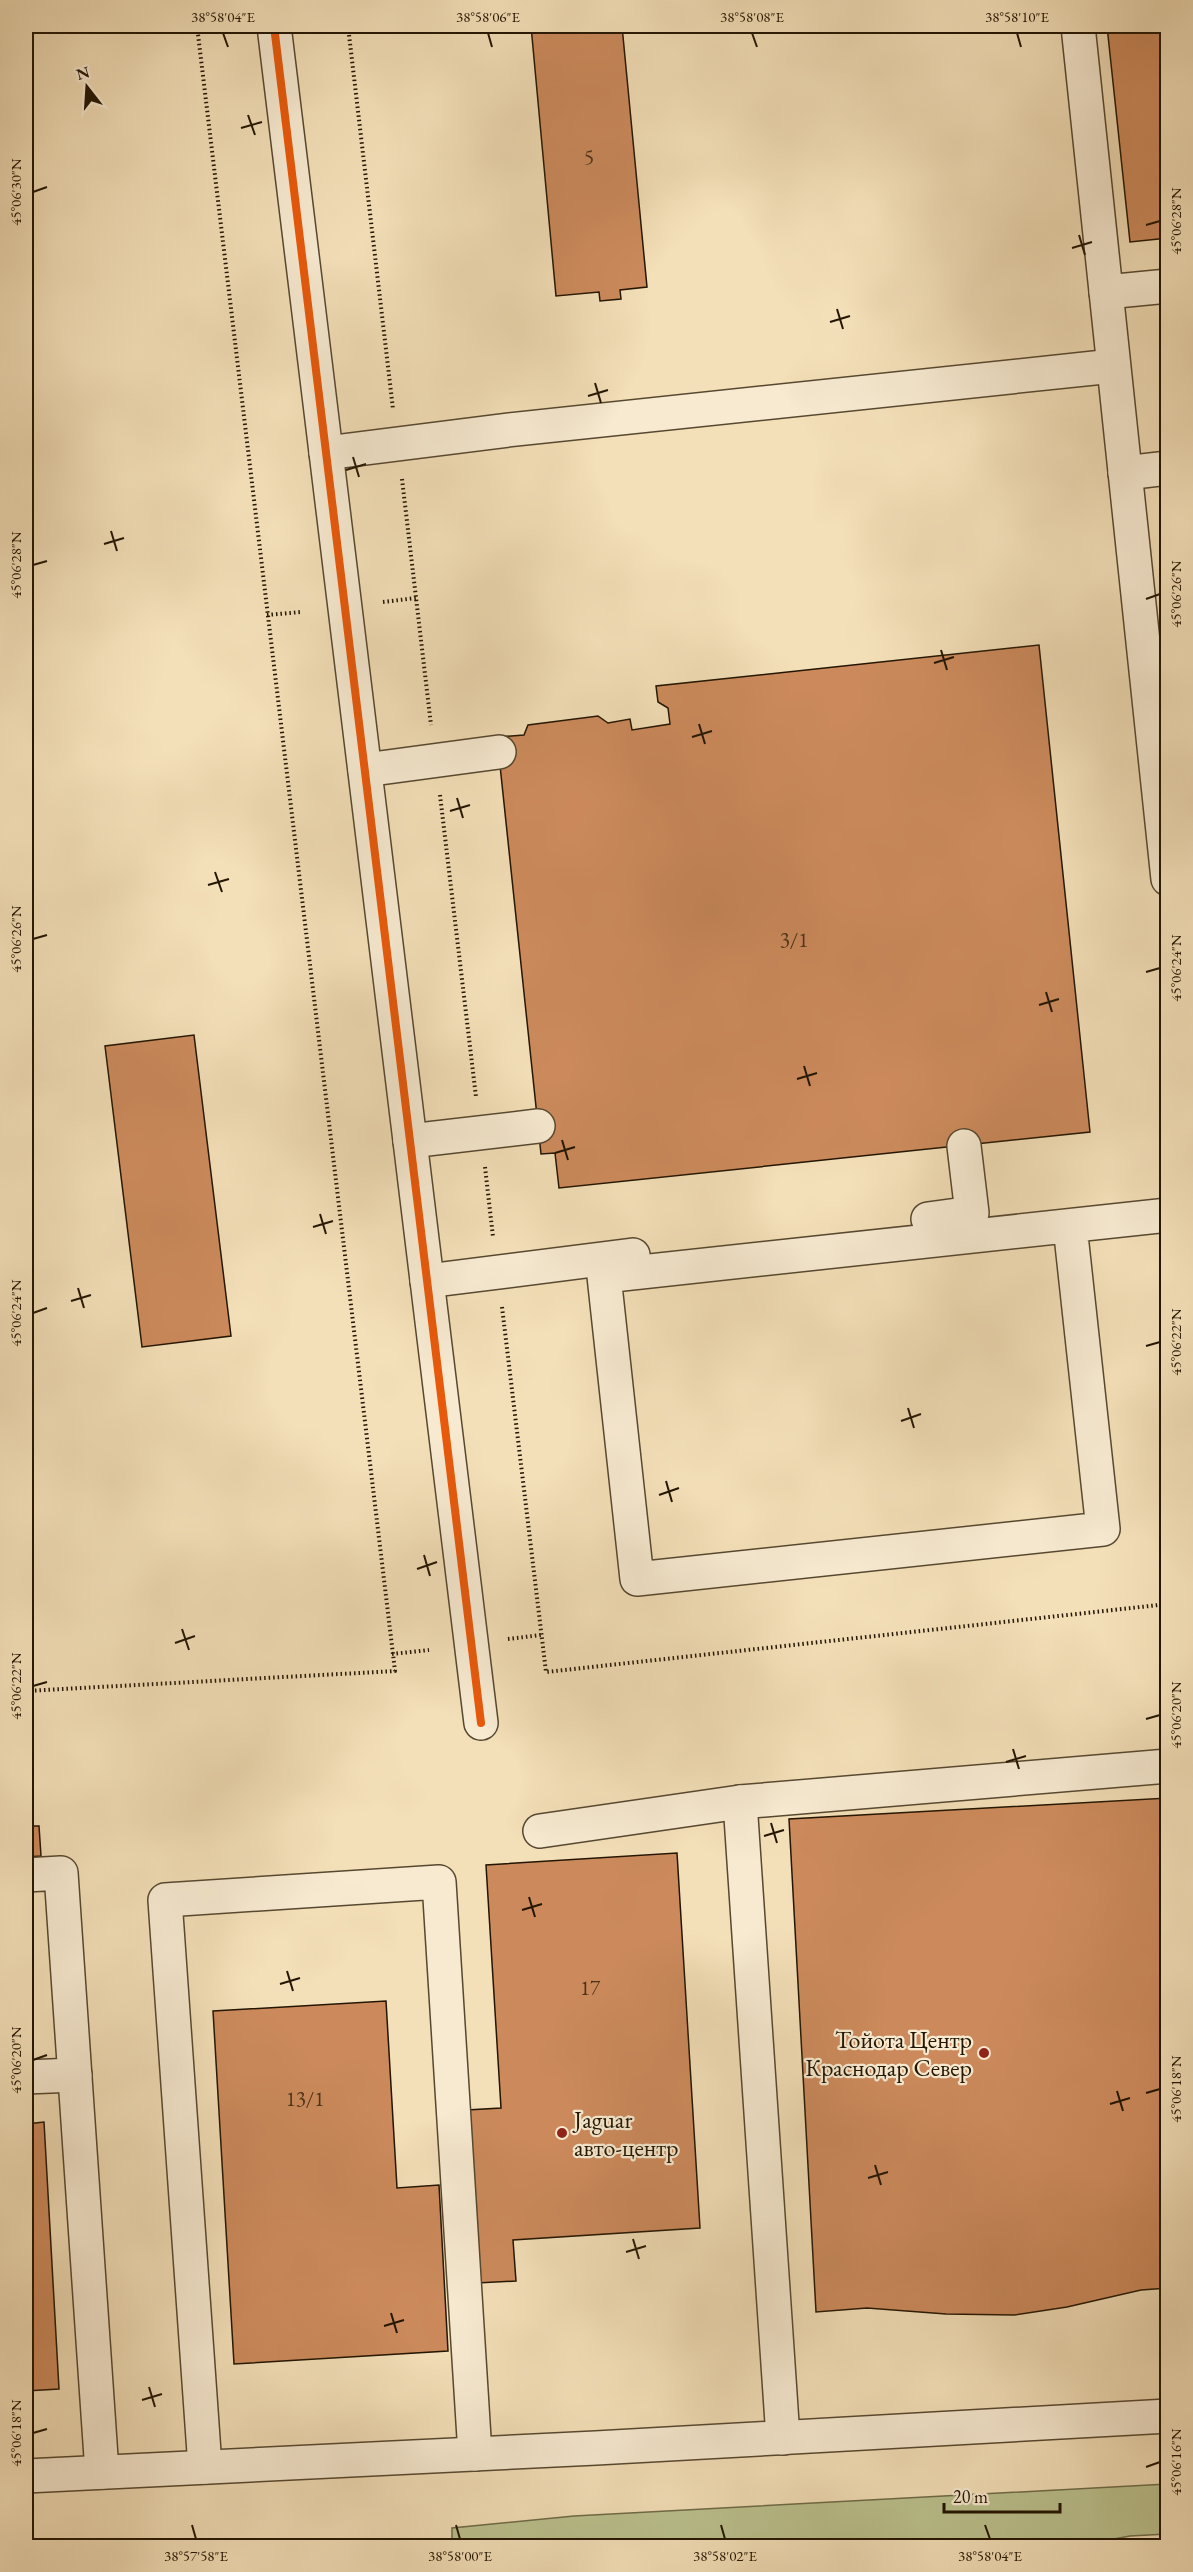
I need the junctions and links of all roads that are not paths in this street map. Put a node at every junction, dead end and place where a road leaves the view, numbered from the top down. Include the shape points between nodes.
1 (274, 26) edge
2 (1078, 26) edge
3 (1167, 286) edge
4 (1106, 292) junction
5 (1113, 366) junction
6 (326, 453) junction
7 (1167, 468) edge
8 (1125, 473) junction
9 (499, 752) dead end
10 (365, 770) junction
11 (1167, 879) edge
12 (538, 1126) dead end
13 (410, 1141) junction
14 (964, 1146) dead end
15 (1167, 1215) edge
16 (1070, 1226) junction
17 (427, 1281) junction
18 (481, 1723) dead end
19 (1167, 1766) edge
20 (740, 1802) junction
21 (540, 1831) dead end
22 (26, 1875) edge
23 (75, 2075) junction
24 (26, 2077) edge
25 (1167, 2416) edge
26 (783, 2438) junction
27 (475, 2454) junction
28 (205, 2467) junction
29 (102, 2472) junction
30 (26, 2476) edge

1 - 6 street
2 - 4 street
3 - 4 street
4 - 5 street
5 - 6 street
5 - 8 street
6 - 10 street
7 - 8 street
8 - 11 street
9 - 10 street
10 - 13 street
12 - 13 street
13 - 17 street
14 - 17 street via 972,1214
15 - 16 street
16 - 16 street via 604,1276 637,1579 1103,1529
17 - 18 street
19 - 20 street
20 - 21 street
20 - 26 street
22 - 23 street via 61,1873
23 - 24 street
23 - 29 street
25 - 26 street
26 - 27 street
27 - 28 street
27 - 28 street via 439,1882 165,1900
28 - 29 street
29 - 30 street

